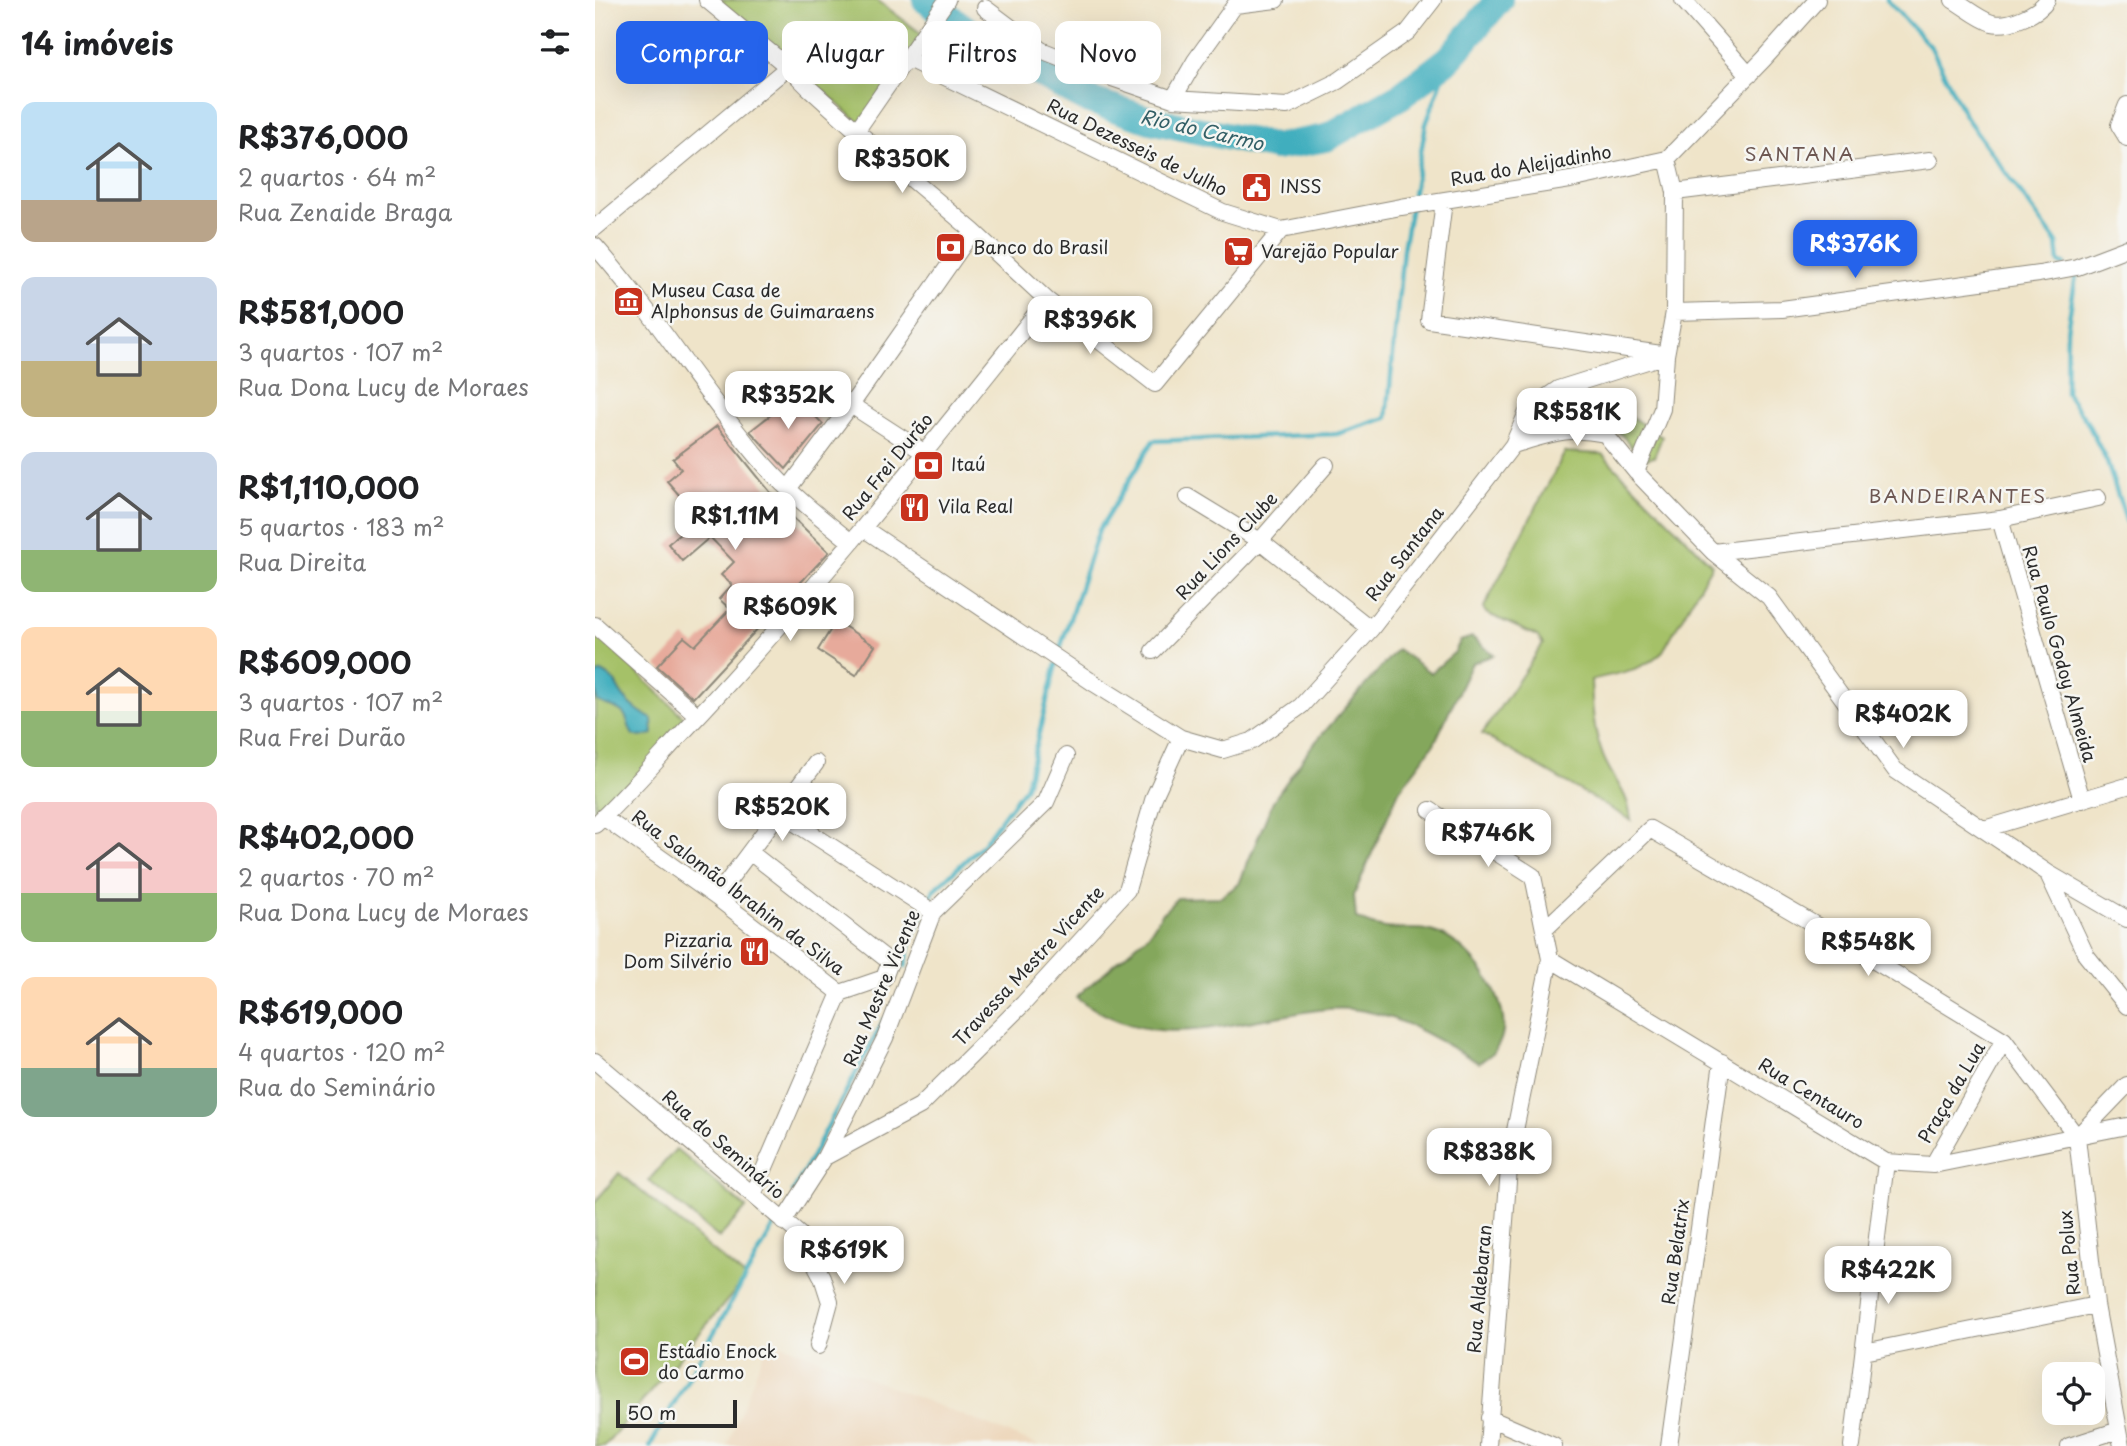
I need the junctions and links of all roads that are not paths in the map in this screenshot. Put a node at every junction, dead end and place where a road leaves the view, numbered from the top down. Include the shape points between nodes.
1 (707, 0) edge
2 (947, 0) edge
3 (1276, 0) edge
4 (1433, 0) edge
5 (1683, 0) edge
6 (1817, 0) edge
7 (1953, 0) edge
8 (2047, 0) edge
9 (985, 8) dead end
10 (908, 55) edge
11 (908, 59) edge
12 (782, 62) edge
13 (782, 72) edge
14 (1749, 75) junction
15 (805, 84) edge
16 (888, 84) edge
17 (1173, 99) junction
18 (2127, 105) edge
19 (857, 130) junction
20 (2127, 138) edge
21 (1667, 159) junction
22 (1930, 160) dead end
23 (1675, 192) junction
24 (1444, 201) junction
25 (1401, 207) joint
26 (595, 228) edge
27 (973, 230) junction
28 (1281, 230) junction
29 (595, 247) edge
30 (2127, 248) edge
31 (1047, 300) junction
32 (1674, 312) junction
33 (1666, 355) junction
34 (851, 405) junction
35 (1513, 445) junction
36 (925, 453) junction
37 (1326, 465) dead end
38 (1636, 472) junction
39 (788, 489) junction
40 (1188, 497) dead end
41 (2098, 498) dead end
42 (2000, 519) junction
43 (863, 528) junction
44 (1260, 541) junction
45 (851, 542) junction
46 (1713, 552) junction
47 (595, 625) edge
48 (1371, 629) junction
49 (1153, 651) dead end
50 (698, 716) junction
51 (1181, 738) junction
52 (1066, 756) dead end
53 (816, 764) dead end
54 (2127, 786) edge
55 (2082, 800) junction
56 (1430, 810) dead end
57 (781, 814) junction
58 (599, 821) edge
59 (1984, 829) junction
60 (751, 853) junction
61 (2048, 873) junction
62 (716, 897) junction
63 (933, 912) junction
64 (2127, 919) edge
65 (1544, 930) junction
66 (1550, 959) junction
67 (841, 993) junction
68 (2127, 1006) edge
69 (2004, 1040) junction
70 (595, 1061) edge
71 (1722, 1062) junction
72 (2127, 1085) edge
73 (2127, 1126) edge
74 (2077, 1137) junction
75 (825, 1157) junction
76 (1886, 1162) junction
77 (1933, 1165) junction
78 (753, 1195) junction
79 (783, 1222) junction
80 (2096, 1305) junction
81 (818, 1346) dead end
82 (1864, 1353) junction
83 (1489, 1418) junction
84 (2120, 1438) edge
85 (1488, 1446) edge
86 (1554, 1446) edge
87 (1669, 1446) edge
88 (1852, 1446) edge
89 (2069, 1446) edge

1 - 12 street
2 - 10 street
3 - 17 street via 1235,5
4 - 17 street via 1408,32 1338,81 1287,106
5 - 14 street
6 - 14 street
7 - 8 street via 1993,23 2022,19
9 - 17 street via 1041,50
11 - 28 street, Rua Dezesseis de Julho via 1223,212
13 - 26 street
14 - 21 street
15 - 19 street
16 - 19 street
18 - 20 street via 2119,125
19 - 27 street
21 - 23 street
21 - 24 street, Rua do Aleijadinho
22 - 23 street
23 - 32 street
24 - 25 street, Rua do Aleijadinho
24 - 33 street via 1429,320
25 - 28 street, Rua Dezesseis de Julho
27 - 31 street
27 - 34 street
28 - 31 street via 1156,384
29 - 39 street via 736,430
30 - 32 street via 2077,267 2039,274 1781,309
31 - 36 street, Rua Frei Durão
32 - 33 street
33 - 35 street, Rua Santana via 1558,389 1528,410
33 - 38 street via 1662,409
34 - 36 street
34 - 39 street
35 - 38 street via 1567,429 1605,434
35 - 48 street, Rua Santana
36 - 43 street, Rua Frei Durão
37 - 44 street, Rua Lions Clube
38 - 46 street
39 - 45 street
40 - 44 street
41 - 42 street
42 - 46 street
42 - 55 street, Rua Paulo Godoy Almeida
43 - 45 street, Rua Frei Durão
43 - 51 street, Rua Santana
44 - 48 street
44 - 49 street, Rua Lions Clube
45 - 50 street, Rua Frei Durão
46 - 59 street via 1769,597 1895,770
47 - 50 street
48 - 51 street, Rua Santana via 1301,706 1252,741 1223,750
50 - 58 street, Rua Frei Durão
51 - 75 street, Travessa Mestre Vicente via 1154,797 1127,890 1023,1004 920,1106
52 - 63 street, Rua Mestre Vicente via 1046,803
53 - 57 street
54 - 55 street
55 - 59 street
56 - 65 street, Rua Aldebaran via 1533,876
57 - 60 street
57 - 63 street
58 - 62 street, Rua Salomão Ibrahim da Silva
59 - 61 street
60 - 62 street
60 - 67 street via 890,962 884,978
61 - 64 street
61 - 68 street via 2086,954
62 - 67 street, Rua Salomão Ibrahim da Silva
63 - 75 street, Rua Mestre Vicente via 885,1038
65 - 66 street, Rua Aldebaran
65 - 69 street via 1650,829
66 - 71 street, Rua Centauro
66 - 83 street, Rua Aldebaran via 1510,1155
67 - 78 street, Rua Salomão Ibrahim da Silva
69 - 74 street
69 - 77 street, Praça da Lua
70 - 78 street, Rua do Seminário
71 - 76 street, Rua Centauro
71 - 87 street, Rua Belatrix
72 - 74 street
73 - 74 street, Rua Centauro
74 - 77 street, Rua Centauro
74 - 80 street, Rua Polux
75 - 79 street, Rua Mestre Vicente
76 - 77 street, Rua Centauro
76 - 82 street
78 - 79 street, Rua do Seminário
79 - 81 street, Rua do Seminário via 799,1234 830,1302
80 - 82 street
80 - 84 street, Rua Polux
82 - 88 street
83 - 85 street, Rua Aldebaran
83 - 86 street
84 - 89 street

